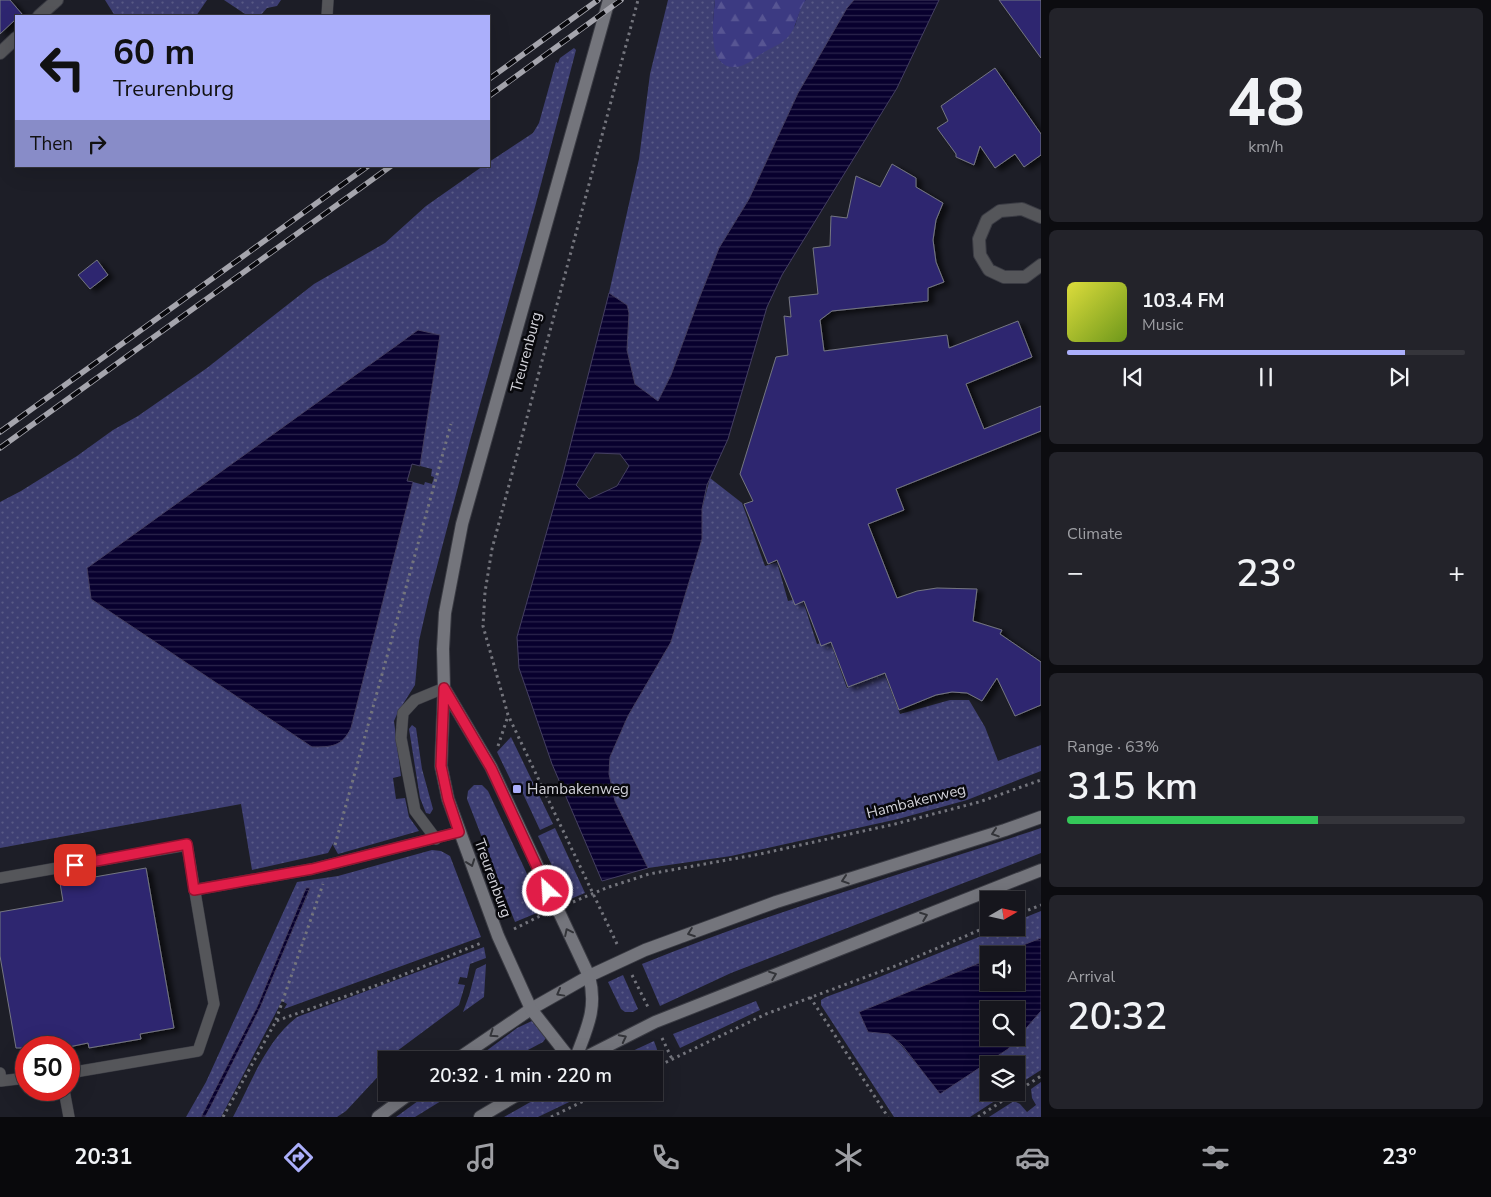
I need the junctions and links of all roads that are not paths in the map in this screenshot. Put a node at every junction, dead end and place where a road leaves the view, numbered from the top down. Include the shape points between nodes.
1 (57, 0) edge
2 (328, 0) edge
3 (608, 0) edge
4 (40, 15) edge
5 (327, 15) edge
6 (15, 39) edge
7 (0, 53) edge
8 (1041, 217) edge
9 (1041, 265) edge
10 (444, 688) junction
11 (1041, 816) edge
12 (459, 832) junction
13 (436, 839) junction
14 (1041, 870) edge
15 (0, 878) edge
16 (194, 890) junction
17 (590, 976) junction
18 (531, 1009) junction
19 (469, 1051) edge
20 (566, 1051) edge
21 (576, 1051) edge
22 (598, 1051) edge
23 (80, 1071) edge
24 (0, 1073) edge
25 (15, 1079) edge
26 (66, 1101) edge
27 (400, 1101) edge
28 (507, 1101) edge
29 (69, 1117) edge
30 (378, 1117) edge
31 (480, 1117) edge

1 - 4 street
2 - 5 lane
3 - 10 main road, Treurenburg via 462,524 445,613
6 - 7 street
8 - 9 street via 1022,209 1000,211 987,220 979,239 980,255 989,270 1004,277 1025,277
10 - 12 main road, Treurenburg via 441,766
10 - 13 lane via 415,700 403,713 401,738 415,811
17 -> 10 main road, Treurenburg via 491,768
11 -> 17 main road via 776,902 645,950
12 - 13 lane
12 -> 18 main road, Treurenburg via 498,936
13 - 16 lane via 312,869
22 -> 14 main road via 654,1022
15 - 16 lane via 187,844
16 - 23 lane via 214,1004 198,1051
17 -> 18 main road
17 - 21 main road, Treurenburg via 592,1011
18 -> 19 main road
18 - 20 main road, Treurenburg
24 - 25 lane via 1,1081
26 - 29 lane
27 - 30 main road
28 - 31 main road

